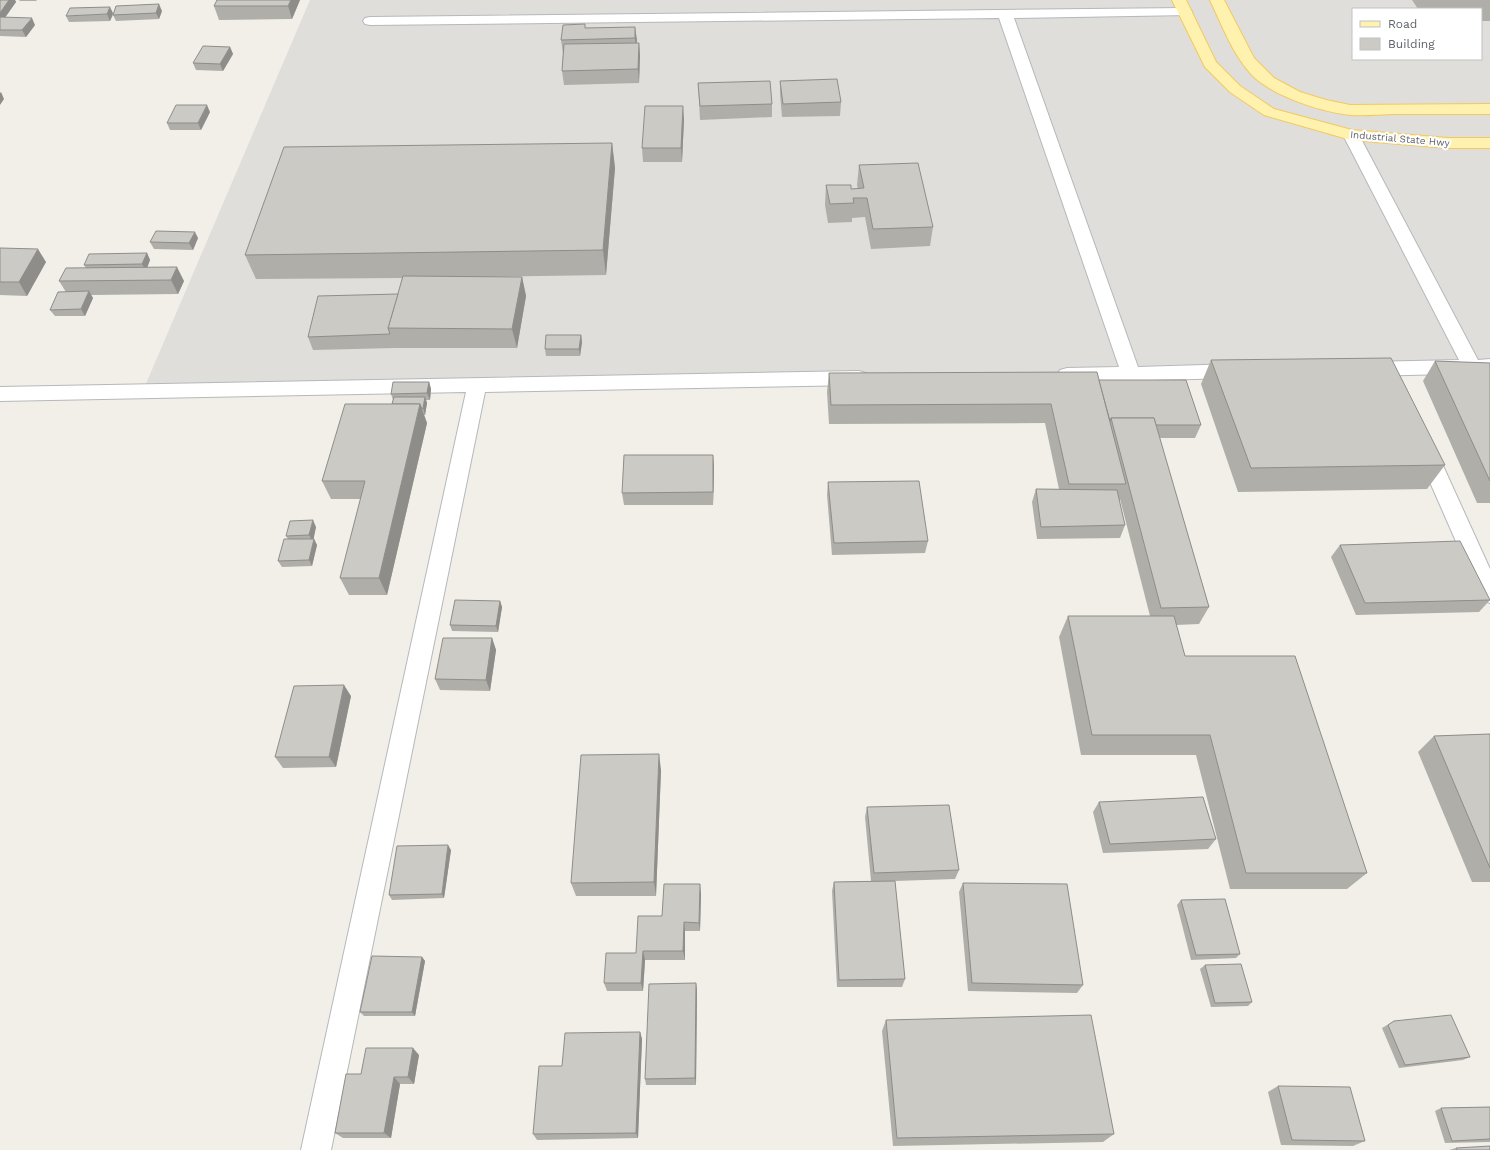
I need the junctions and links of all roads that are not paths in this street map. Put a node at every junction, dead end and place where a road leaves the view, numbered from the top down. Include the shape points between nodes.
1 (1217, 0) edge
2 (1182, 6) edge
3 (1005, 14) junction
4 (370, 21) dead end
5 (1490, 109) edge
6 (1351, 135) junction
7 (1490, 142) edge
8 (1481, 366) edge
9 (1390, 368) junction
10 (1351, 369) edge
11 (1257, 371) edge
12 (1131, 374) junction
13 (1051, 375) edge
14 (876, 378) edge
15 (477, 384) junction
16 (1400, 390) edge
17 (0, 394) edge
18 (1419, 434) edge
19 (1490, 594) edge
20 (316, 1150) edge

1 - 5 main road, Industrial State Hwy via 1248,61 1267,80 1291,95 1350,110
2 - 3 street
2 - 6 main road, Industrial State Hwy via 1210,64 1235,89 1269,112
3 - 4 street
3 - 12 street
6 - 7 main road, Industrial State Hwy via 1448,143
6 - 8 street
8 - 9 street
9 - 10 street
9 - 16 street
11 - 12 street
12 - 13 street
14 - 15 street
15 - 17 street
15 - 20 street
18 - 19 street

